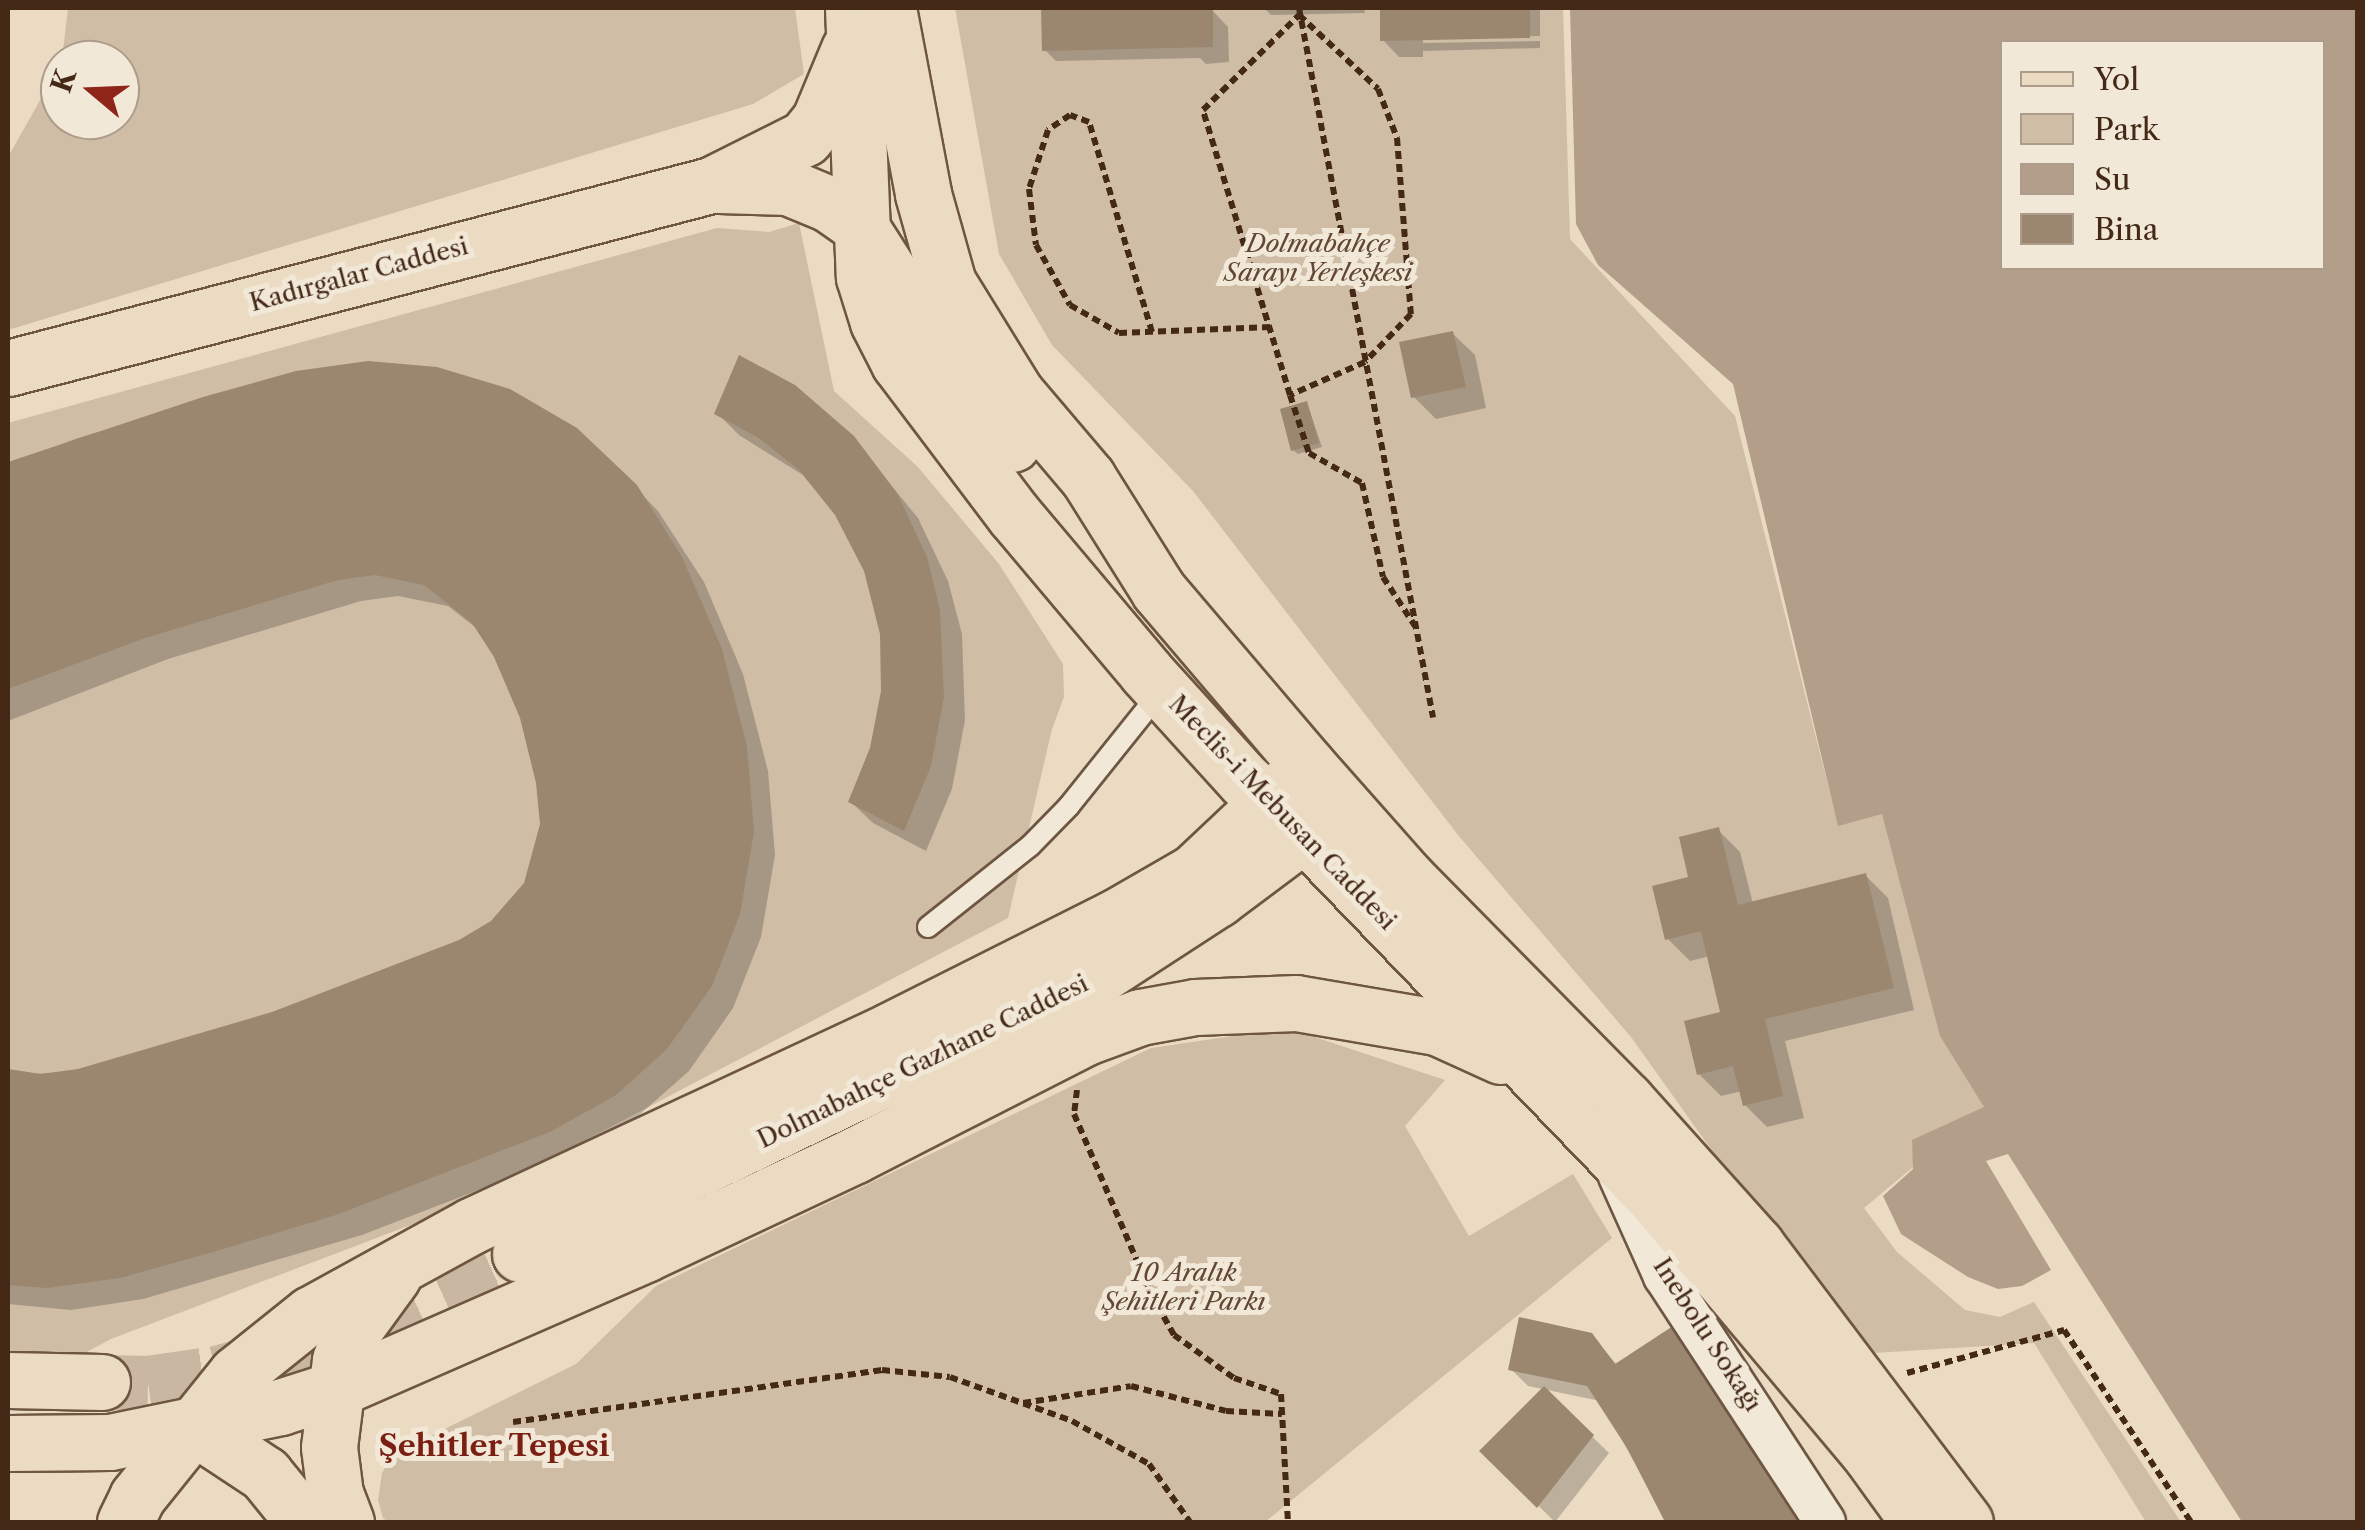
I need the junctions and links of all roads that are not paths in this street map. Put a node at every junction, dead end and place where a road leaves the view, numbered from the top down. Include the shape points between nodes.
1 (866, 16) edge
2 (711, 185) junction
3 (860, 226) junction
4 (8, 368) edge
5 (1160, 591) junction
6 (1162, 690) junction
7 (1306, 801) junction
8 (928, 926) dead end
9 (1050, 1000) junction
10 (1437, 1027) junction
11 (1524, 1066) junction
12 (1603, 1141) junction
13 (520, 1254) tunnel mouth
14 (420, 1256) junction
15 (8, 1380) edge
16 (102, 1382) tunnel mouth
17 (336, 1389) junction
18 (191, 1425) junction
19 (8, 1443) edge
20 (126, 1522) edge
21 (304, 1522) edge
22 (346, 1522) edge
23 (1825, 1522) edge
24 (1919, 1522) edge
25 (1965, 1522) edge

1 - 2 main road, Kadırgalar Caddesi via 805,138
1 - 3 main road, Meclis-i Mebusan Caddesi
1 - 5 main road, Meclis-i Mebusan Caddesi via 948,283 1016,393 1088,478
2 - 3 main road, Kadırgalar Caddesi via 788,187 830,204
2 - 4 main road, Kadırgalar Caddesi
3 - 5 main road via 950,367 996,425 1077,520
3 - 6 main road, Meclis-i Mebusan Caddesi via 864,277 899,363 1014,515
5 - 7 main road, Meclis-i Mebusan Caddesi
6 - 7 main road, Meclis-i Mebusan Caddesi via 1244,781
6 - 8 lane via 1030,846
7 - 9 main road, Dolmabahçe Gazhane Caddesi via 1218,899
7 - 11 main road, Meclis-i Mebusan Caddesi
7 - 14 main road via 1114,918
7 - 25 main road, Meclis-i Mebusan Caddesi via 1408,878 1626,1100 1756,1245
9 - 10 main road via 1157,977 1250,970 1353,985
9 - 13 main road, Dolmabahçe Gazhane Caddesi
10 - 11 main road
10 - 17 main road via 1296,1003 1195,1007 1140,1017 1086,1037 647,1253
11 - 12 main road, Meclis-i Mebusan Caddesi
12 - 23 street, Inebolu Sokağı via 1664,1276
12 - 24 main road, Meclis-i Mebusan Caddesi via 1869,1453
14 - 17 main road via 389,1280 350,1336
14 - 18 main road via 311,1314 236,1374
15 - 16 main road
17 - 18 main road
17 - 22 main road via 330,1447
18 - 19 main road via 110,1442
18 - 20 main road
18 - 21 main road via 264,1474

